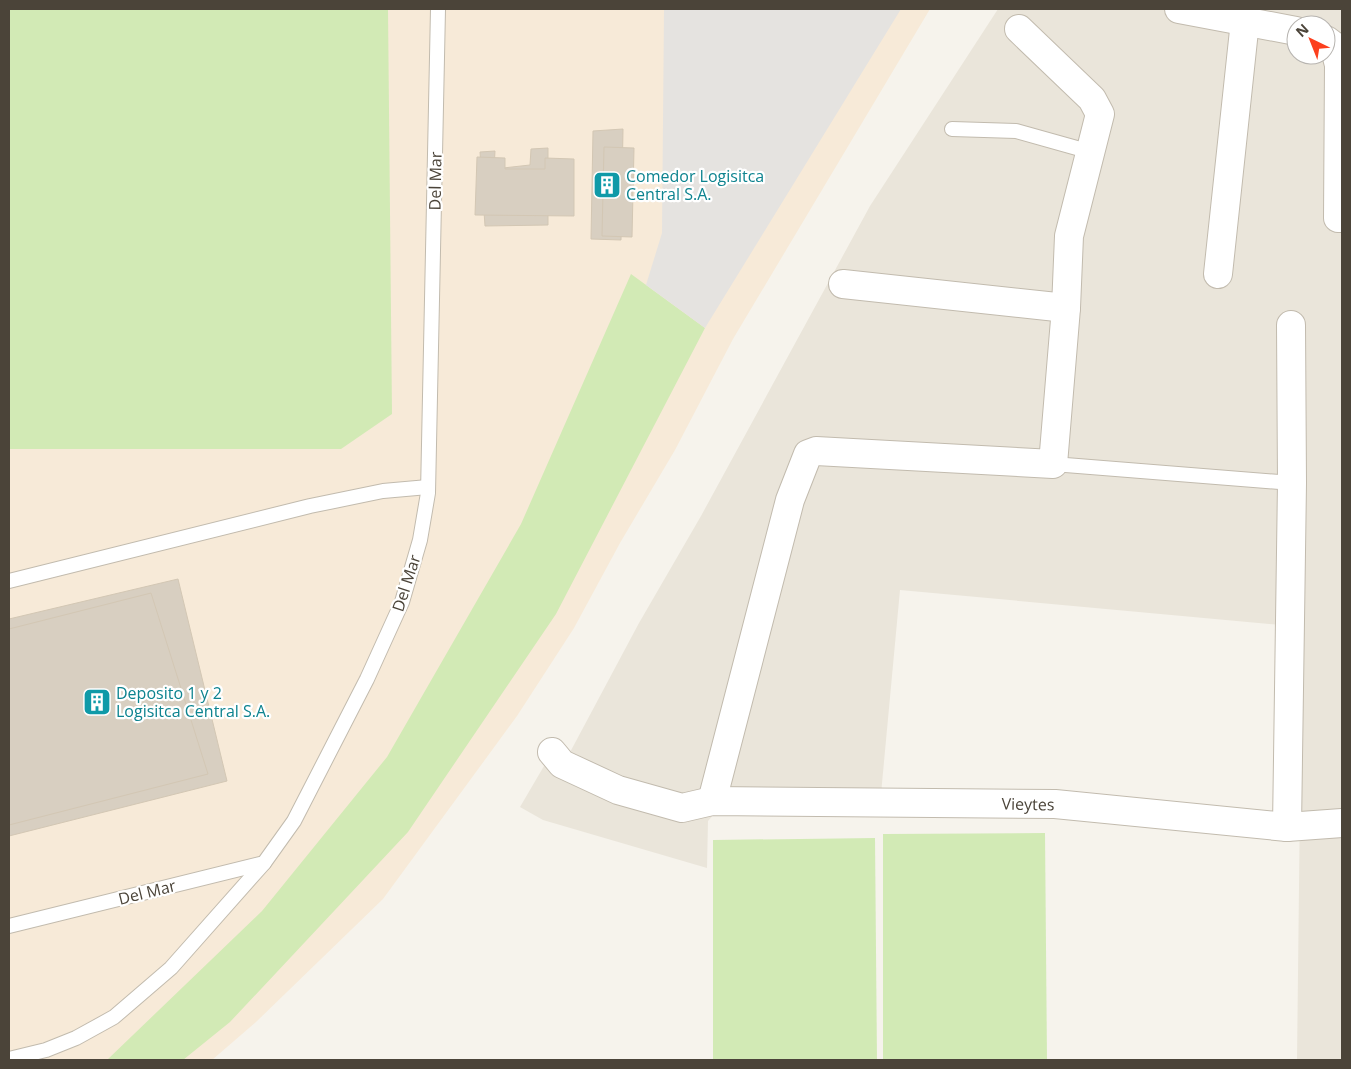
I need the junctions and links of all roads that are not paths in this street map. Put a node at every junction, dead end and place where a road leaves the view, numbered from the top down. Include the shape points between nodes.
1 (438, 9) edge
2 (1179, 9) edge
3 (1246, 21) junction
4 (1019, 29) dead end
5 (1286, 29) edge
6 (1336, 54) edge
7 (952, 129) dead end
8 (1091, 152) junction
9 (1340, 218) edge
10 (1218, 274) dead end
11 (843, 284) dead end
12 (1066, 308) junction
13 (1291, 325) dead end
14 (1053, 464) junction
15 (1292, 483) junction
16 (428, 487) junction
17 (9, 581) edge
18 (552, 752) dead end
19 (712, 801) junction
20 (1342, 823) edge
21 (1287, 827) junction
22 (264, 863) junction
23 (9, 926) edge
24 (9, 1059) edge

1 - 16 lane, Del Mar
2 - 3 street
3 - 5 street
3 - 10 street
4 - 8 street via 1092,99 1100,114
6 - 9 street via 1339,65
7 - 8 lane via 1016,131
8 - 12 street via 1070,236
11 - 12 street
12 - 14 street
13 - 15 street
14 - 15 lane
14 - 19 street via 816,451 808,454 790,500
15 - 21 street
16 - 17 lane via 383,491 310,506
16 - 22 lane, Del Mar via 420,540 402,602 367,679 294,821
18 - 19 street, Vieytes via 562,764 618,790 682,808
19 - 21 street, Vieytes via 1055,804
20 - 21 street, Vieytes
22 - 23 lane, Del Mar
22 - 24 lane via 171,968 114,1017 76,1038

